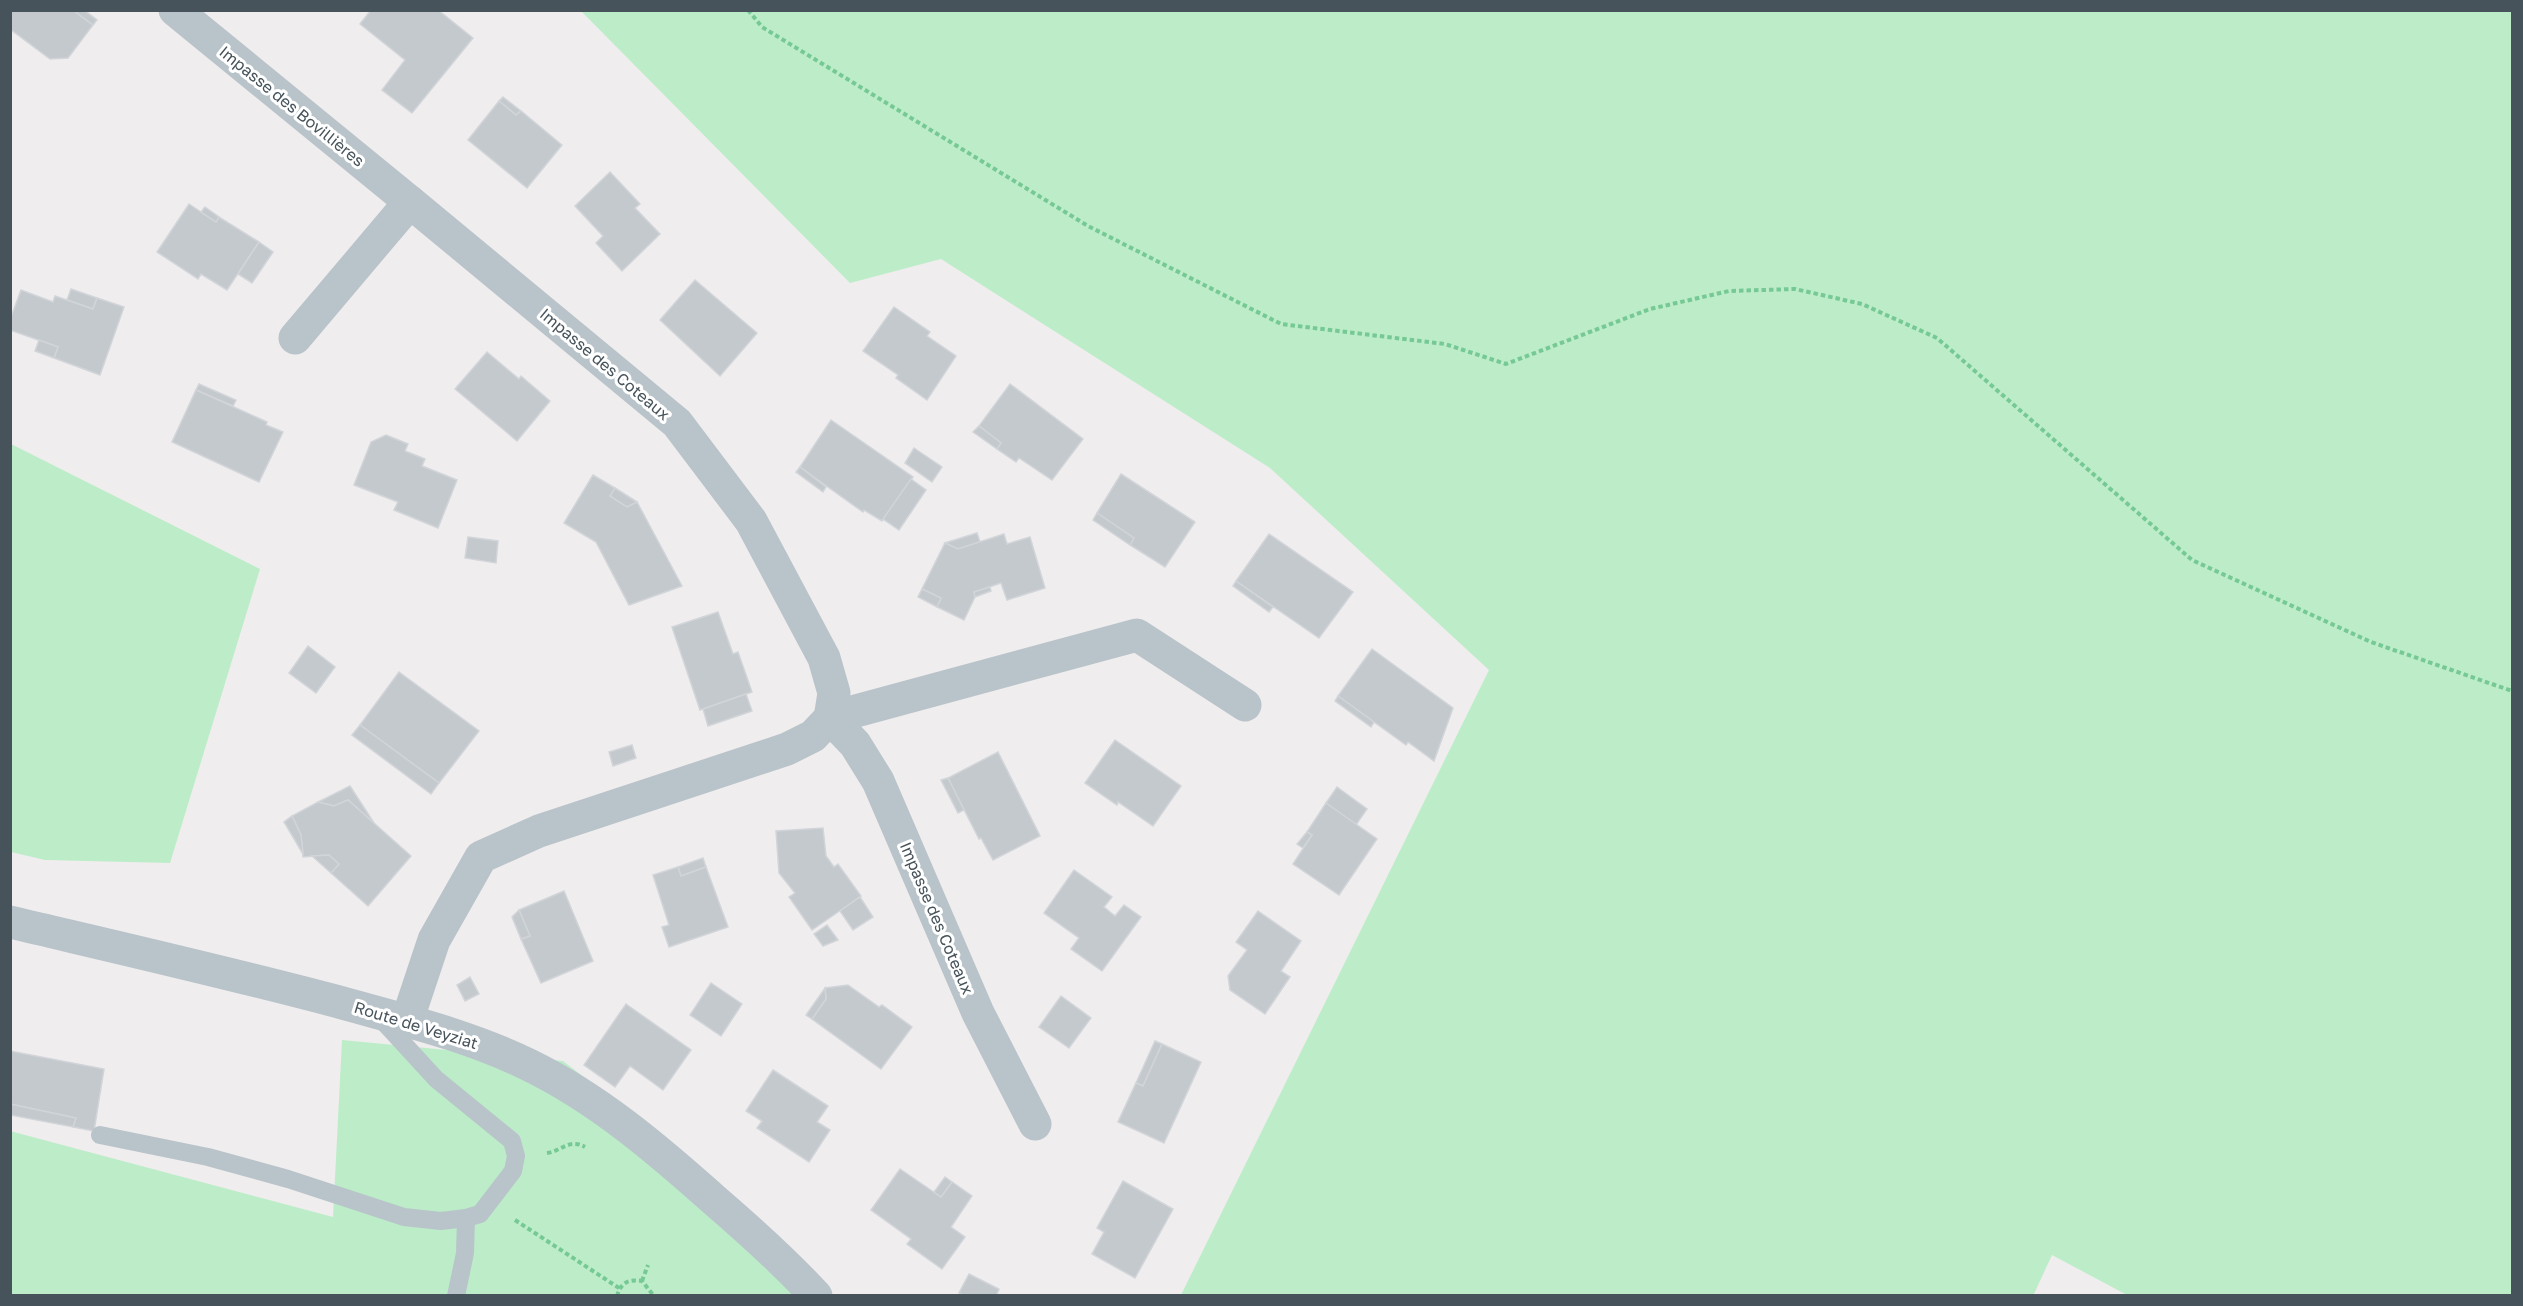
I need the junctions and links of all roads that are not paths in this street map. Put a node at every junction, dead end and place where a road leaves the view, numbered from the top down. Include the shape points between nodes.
1 (175, 10) edge
2 (410, 202) junction
3 (295, 338) dead end
4 (1245, 705) dead end
5 (830, 718) junction
6 (10, 922) edge
7 (374, 1012) junction
8 (407, 1021) junction
9 (1035, 1124) dead end
10 (100, 1135) dead end
11 (466, 1218) junction
12 (456, 1296) edge
13 (816, 1296) edge

1 - 2 street, Impasse des Bovillières
2 - 3 street
2 - 5 street, Impasse des Coteaux via 677,423 751,521 824,658 834,693
4 - 5 street via 1137,635
5 - 8 street via 813,736 787,749 538,831 481,856 434,940
5 - 9 street, Impasse des Coteaux via 855,744 878,781 978,1013
6 - 7 street, Route de Veyziat
7 - 8 street, Route de Veyziat
7 - 11 lane via 436,1079 512,1141 516,1156 513,1171 480,1214
8 - 13 street, Route de Veyziat via 478,1043 530,1065 600,1107 670,1161 783,1260
10 - 11 lane via 208,1157 404,1217 441,1221
11 - 12 lane via 465,1253

